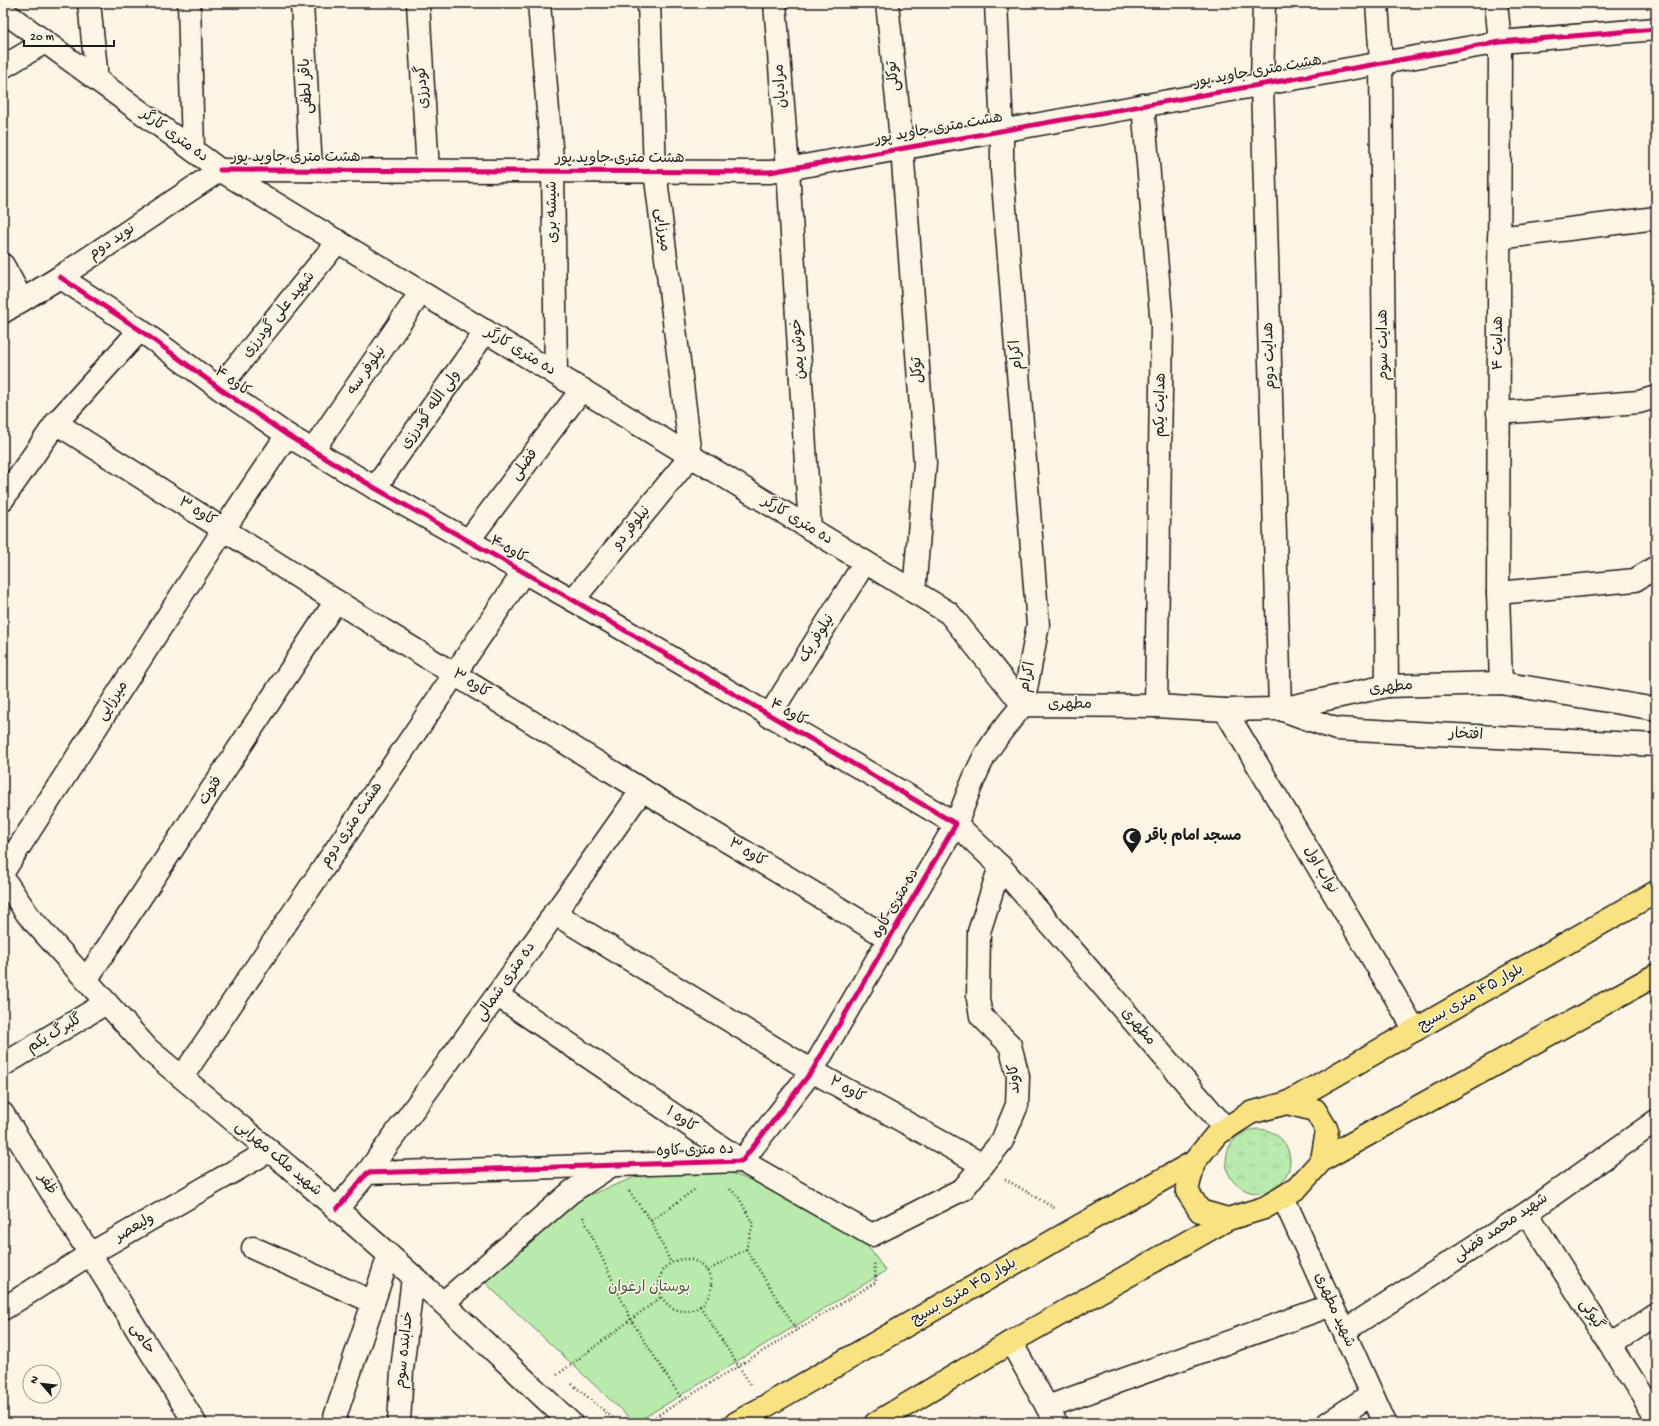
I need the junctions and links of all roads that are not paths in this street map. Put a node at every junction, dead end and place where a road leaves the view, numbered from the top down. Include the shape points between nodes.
1 (89, 3) edge
2 (189, 3) edge
3 (302, 3) edge
4 (418, 3) edge
5 (539, 3) edge
6 (649, 3) edge
7 (775, 3) edge
8 (887, 3) edge
9 (996, 3) edge
10 (1264, 3) edge
11 (1377, 3) edge
12 (1496, 3) edge
13 (3, 11) edge
14 (1656, 29) edge
15 (45, 42) junction
16 (1500, 42) junction
17 (1381, 62) junction
18 (3, 67) edge
19 (96, 79) junction
20 (1262, 84) junction
21 (1143, 105) junction
22 (1002, 130) junction
23 (902, 148) junction
24 (194, 150) junction
25 (788, 169) junction
26 (220, 170) junction
27 (311, 170) junction
28 (428, 170) junction
29 (553, 171) junction
30 (655, 172) junction
31 (1656, 218) edge
32 (1499, 238) junction
33 (338, 241) junction
34 (3, 265) edge
35 (60, 277) junction
36 (421, 292) junction
37 (22, 300) junction
38 (3, 312) edge
39 (140, 330) junction
40 (486, 331) junction
41 (556, 374) junction
42 (219, 388) junction
43 (582, 389) junction
44 (1656, 397) edge
45 (1498, 413) junction
46 (56, 423) junction
47 (287, 435) junction
48 (312, 450) junction
49 (691, 456) junction
50 (376, 488) junction
51 (3, 499) edge
52 (224, 529) junction
53 (810, 529) junction
54 (468, 541) junction
55 (865, 562) junction
56 (1656, 566) edge
57 (523, 573) junction
58 (914, 592) junction
59 (1498, 592) junction
60 (572, 600) junction
61 (336, 601) junction
62 (455, 674) junction
63 (1501, 684) junction
64 (1387, 686) junction
65 (1023, 705) junction
66 (1156, 706) junction
67 (1280, 709) junction
68 (1656, 709) edge
69 (1225, 710) junction
70 (769, 716) junction
71 (1656, 746) edge
72 (642, 790) junction
73 (956, 824) junction
74 (1000, 866) junction
75 (3, 872) edge
76 (3, 878) edge
77 (1656, 892) edge
78 (554, 914) junction
79 (890, 940) junction
80 (1656, 975) edge
81 (86, 980) junction
82 (497, 995) junction
83 (106, 1003) junction
84 (1415, 1030) junction
85 (3, 1065) edge
86 (812, 1071) junction
87 (182, 1077) junction
88 (1287, 1103) junction
89 (3, 1114) edge
90 (1656, 1121) edge
91 (1226, 1129) junction
92 (269, 1151) junction
93 (1322, 1160) junction
94 (742, 1162) junction
95 (1194, 1162) junction
96 (983, 1165) junction
97 (610, 1167) junction
98 (367, 1173) junction
99 (1283, 1197) junction
100 (337, 1209) junction
101 (1527, 1213) junction
102 (1228, 1219) junction
103 (872, 1235) joint
104 (253, 1248) dead end
105 (90, 1254) junction
106 (389, 1255) junction
107 (413, 1277) junction
108 (373, 1302) junction
109 (443, 1303) junction
110 (1332, 1305) junction
111 (3, 1309) edge
112 (1656, 1315) edge
113 (1344, 1331) junction
114 (1011, 1342) junction
115 (1610, 1345) junction
116 (1372, 1394) junction
117 (1052, 1415) edge
118 (1656, 1416) edge
119 (195, 1423) edge
120 (333, 1423) edge
121 (399, 1423) edge
122 (571, 1423) edge
123 (736, 1423) edge
124 (876, 1423) edge
125 (1328, 1423) edge
126 (1385, 1423) edge

1 - 19 street
2 - 24 street
3 - 27 street, باقر لطفی
4 - 28 street, گودرزی
5 - 29 street, شیشه بری
6 - 30 street, میرزایی
7 - 25 street, مرادیان
8 - 23 street, توکلی
9 - 22 street, اکرام
10 - 20 street, هدایت دوم
11 - 17 street, هدایت سوم
12 - 16 street, هدایت ۴
13 - 15 street, ده متری کارگر
14 - 16 street, هشت متری جاوید پور
15 - 18 street
15 - 19 street, ده متری کارگر
16 - 17 street, هشت متری جاوید پور
16 - 32 street, هدایت ۴
17 - 20 street, هشت متری جاوید پور
17 - 64 street, هدایت سوم
19 - 24 street, ده متری کارگر
20 - 21 street, هشت متری جاوید پور
20 - 67 street, هدایت دوم
21 - 22 street, هشت متری جاوید پور
21 - 66 street, هدایت یکم via 1162,326
22 - 23 street, هشت متری جاوید پور
22 - 65 street, اکرام via 1002,170 1038,625
23 - 25 street, هشت متری جاوید پور
23 - 58 street, توکل via 925,464
24 - 26 street, ده متری کارگر
25 - 30 street, هشت متری جاوید پور via 770,172
25 - 53 street, خوش یمن
26 - 27 street, هشت متری جاوید پور
26 - 33 street, ده متری کارگر
26 - 35 street, نوید دوم
27 - 28 street, هشت متری جاوید پور
28 - 29 street, هشت متری جاوید پور
29 - 30 street, هشت متری جاوید پور
29 - 41 street, شیشه بری
30 - 49 street, میرزایی
31 - 32 street
32 - 45 street, هدایت ۴
33 - 36 street, ده متری کارگر
33 - 42 street, شهید علی گودرزی
34 - 37 street
35 - 37 street, نوید دوم
35 - 39 street, کاوه ۴
36 - 40 street, ده متری کارگر
36 - 48 street, نیلوفر سه
37 - 38 street, نوید دوم
39 - 42 street, کاوه ۴
39 - 46 street
40 - 41 street, ده متری کارگر
40 - 50 street, ولی الله گودرزی
41 - 43 street, ده متری کارگر
42 - 47 street, کاوه ۴
43 - 49 street, ده متری کارگر
43 - 54 street, فضلی
44 - 45 street via 1639,402
45 - 59 street, هدایت ۴
46 - 51 street
46 - 52 street, کاوه ۳
47 - 48 street, کاوه ۴
47 - 52 street, میرزایی
48 - 50 street, کاوه ۴
49 - 53 street, ده متری کارگر
49 - 60 street, نیلوفر دو
50 - 54 street, کاوه ۴
52 - 61 street, کاوه ۳
52 - 75 street, میرزایی
53 - 55 street, ده متری کارگر
54 - 57 street, کاوه ۴
55 - 58 street, ده متری کارگر
55 - 70 street, نیلوفر یک
56 - 59 street via 1634,580
57 - 60 street, کاوه ۴
57 - 62 street, هشت متری دوم
58 - 65 street, ده متری کارگر via 949,613
59 - 63 street, هدایت ۴
60 - 70 street, کاوه ۴
61 - 62 street, کاوه ۳
61 - 81 street, فتوت
62 - 72 street, کاوه ۳
62 - 87 street, هشت متری دوم
63 - 64 street, مطهری
63 - 68 street, مطهری
64 - 67 street, مطهری
65 - 66 street, مطهری
65 - 73 street via 986,754
66 - 69 street, مطهری
67 - 69 street, مطهری
67 - 71 street, افتخار via 1336,728
69 - 84 street, نواب اول
70 - 73 street, کاوه ۴
72 - 78 street, ده متری شمالی
72 - 79 street, کاوه ۳
73 - 74 street, مطهری
73 - 79 street, ده متری کاوه
74 - 91 street, مطهری
74 - 96 street, کاوند via 979,932 978,999 981,1016 1010,1045 1018,1076 1016,1105 1002,1141
76 - 81 street, شهید ملک مهرابی via 28,915
77 - 84 main road, بلوار ۴۵ متری بسیج
78 - 82 street, ده متری شمالی
78 - 86 street, کاوه ۲
79 - 86 street, ده متری کاوه
80 - 93 main road
81 - 83 street, شهید ملک مهرابی
82 - 94 street, کاوه ۱
82 - 98 street, ده متری شمالی
83 - 85 street, گلبرگ یکم
83 - 87 street, شهید ملک مهرابی via 148,1049
84 - 88 main road, بلوار ۴۵ متری بسیج
86 - 94 street, ده متری کاوه
86 - 96 street, کاوه ۲
87 - 92 street, شهید ملک مهرابی
88 - 91 main road via 1250,1113
88 - 93 main road via 1315,1110 1327,1130
89 - 105 street, ظفر
90 - 101 street, شهید محمد فضلی
91 - 95 main road via 1216,1135
92 - 100 street, شهید ملک مهرابی
92 - 105 street, ولیعصر
93 - 99 main road via 1297,1188
94 - 97 street, ده متری کاوه
94 - 103 street, کاوه ۱
95 - 102 main road via 1188,1191 1200,1211
95 - 123 main road, بلوار ۴۵ متری بسیج
96 - 103 street, کاوند via 963,1189
97 - 98 street, ده متری کاوه
97 - 109 street via 571,1192
98 - 100 street
99 - 102 main road via 1264,1208
99 - 110 street, شهید مطهری
100 - 106 street, شهید ملک مهرابی
101 - 113 street, شهید محمد فضلی
101 - 115 street, گیوکی
102 - 114 main road
104 - 108 street
105 - 111 street, ولیعصر
105 - 119 street, حامی
106 - 107 street, شهید ملک مهرابی
106 - 108 street
107 - 109 street, شهید ملک مهرابی
107 - 121 street, خدابنده سوم via 402,1370
108 - 120 street
109 - 122 street, شهید ملک مهرابی
110 - 113 street, شهید مطهری
110 - 117 street
112 - 115 street
113 - 116 street, شهید مطهری
114 - 117 street
114 - 124 main road
115 - 118 street, گیوکی
116 - 125 street
116 - 126 street, شهید مطهری

